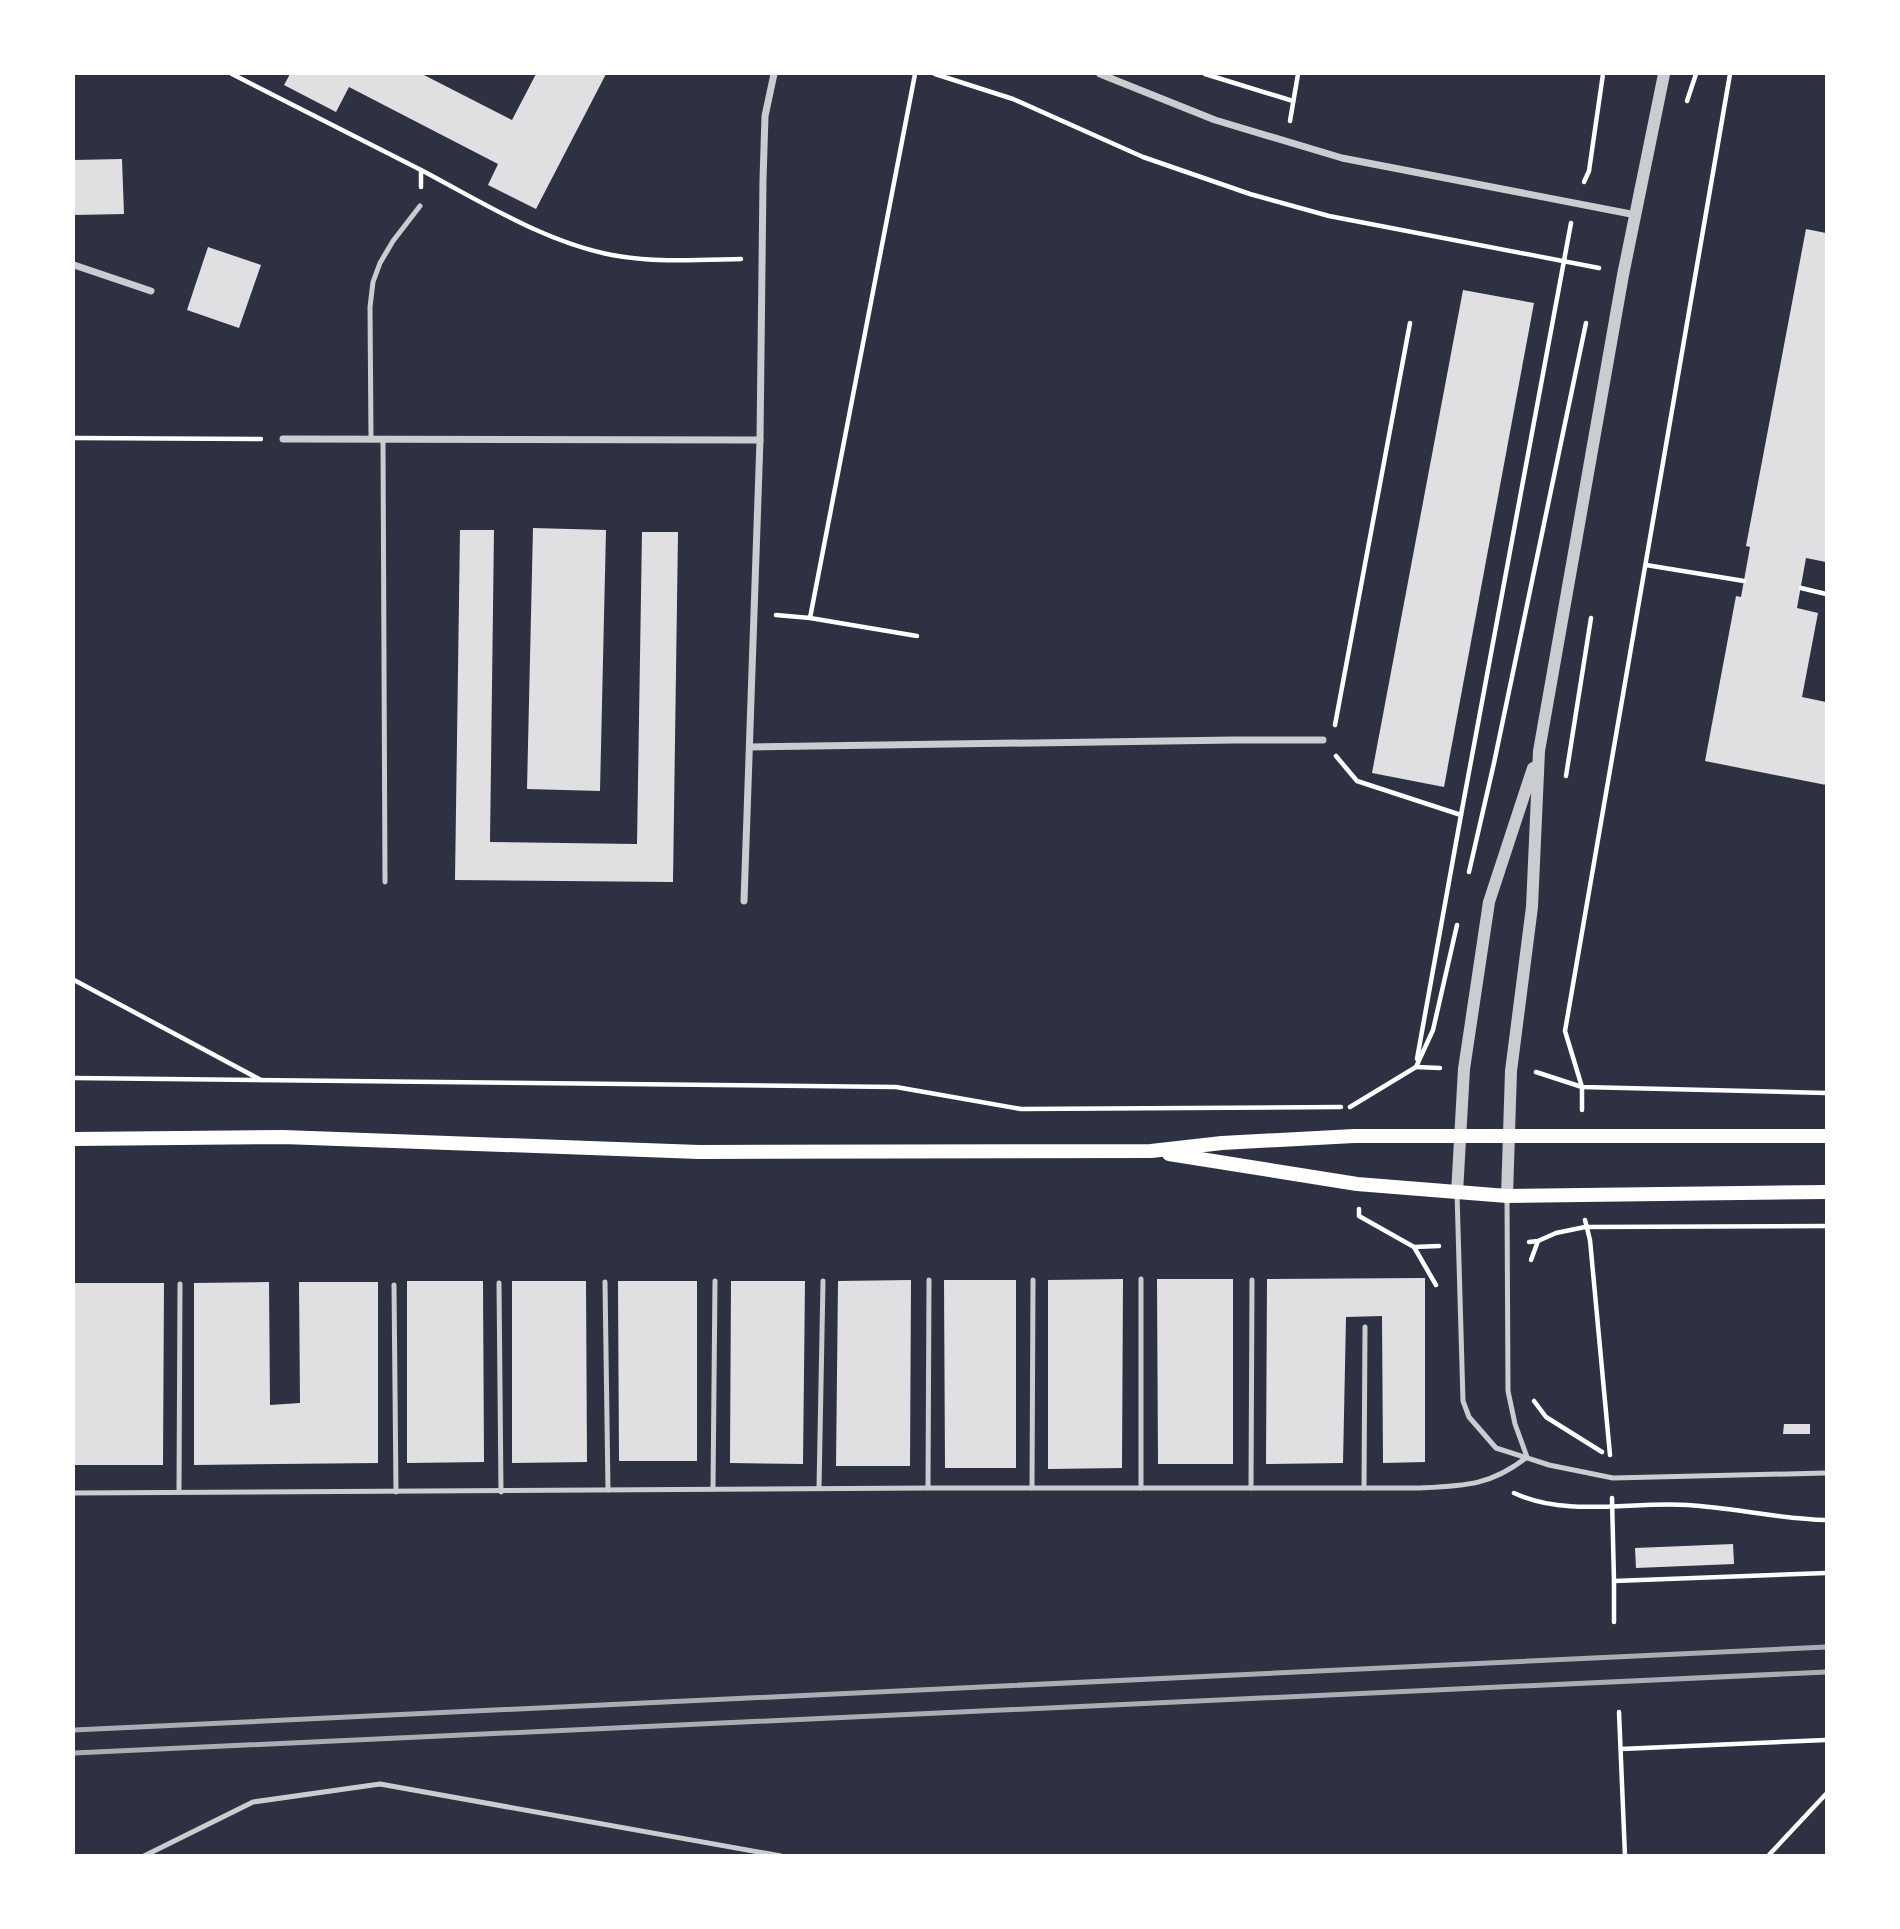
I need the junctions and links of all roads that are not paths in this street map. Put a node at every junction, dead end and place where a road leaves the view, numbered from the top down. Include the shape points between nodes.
1 (774, 74) edge
2 (1100, 74) edge
3 (1664, 74) edge
4 (420, 206) road end
5 (1636, 215) junction
6 (74, 265) edge
7 (150, 290) dead end
8 (371, 438) junction
9 (283, 439) road end
10 (383, 439) junction
11 (760, 440) junction
12 (1323, 740) road end
13 (750, 747) junction
14 (1539, 751) junction
15 (385, 882) dead end
16 (744, 901) dead end
17 (1459, 1135) junction
18 (1509, 1136) junction
19 (1826, 1136) edge
20 (74, 1139) edge
21 (1151, 1151) junction
22 (1826, 1192) edge
23 (1457, 1193) junction
24 (1507, 1196) junction
25 (1141, 1279) dead end
26 (715, 1280) dead end
27 (929, 1280) dead end
28 (1033, 1280) dead end
29 (1252, 1280) dead end
30 (823, 1281) dead end
31 (605, 1282) dead end
32 (499, 1283) dead end
33 (180, 1284) dead end
34 (394, 1285) dead end
35 (1365, 1327) dead end
36 (1527, 1457) junction
37 (1826, 1473) edge
38 (819, 1488) junction
39 (928, 1488) junction
40 (1032, 1488) junction
41 (1141, 1488) junction
42 (1251, 1488) junction
43 (1364, 1488) junction
44 (713, 1489) junction
45 (608, 1490) junction
46 (180, 1492) junction
47 (396, 1492) junction
48 (501, 1492) junction
49 (74, 1493) edge
50 (144, 1856) edge
51 (781, 1856) edge

1 - 11 street via 765,117
2 - 5 street via 1165,102 1342,158
3 - 5 street
4 - 8 lane via 393,242 373,282
5 - 14 street
6 - 7 street
8 - 9 street
8 - 10 street
10 - 11 street
10 - 15 lane
11 - 13 street
12 - 13 street
13 - 16 street
14 - 17 street via 1489,902
14 - 18 street via 1532,908 1511,1071
17 - 18 main road
17 - 21 main road via 1354,1136
17 - 23 street
18 - 19 main road
18 - 24 street
20 - 21 main road via 283,1137 699,1152
21 - 23 main road via 1357,1184
22 - 24 main road
23 - 24 main road
23 - 36 lane via 1463,1401 1469,1418 1496,1448
24 - 36 lane via 1508,1391
25 - 41 lane
26 - 44 lane
27 - 39 lane
28 - 40 lane
29 - 42 lane
30 - 38 lane
31 - 45 lane
32 - 48 lane
33 - 46 lane
34 - 47 lane
35 - 43 lane
36 - 37 lane via 1613,1478
36 - 43 lane via 1494,1479 1470,1484
38 - 39 lane
38 - 44 lane
39 - 40 lane
40 - 41 lane
41 - 42 lane
42 - 43 lane
44 - 45 lane
45 - 48 lane
46 - 47 lane
46 - 49 lane
47 - 48 lane
50 - 51 lane via 253,1802 380,1784

